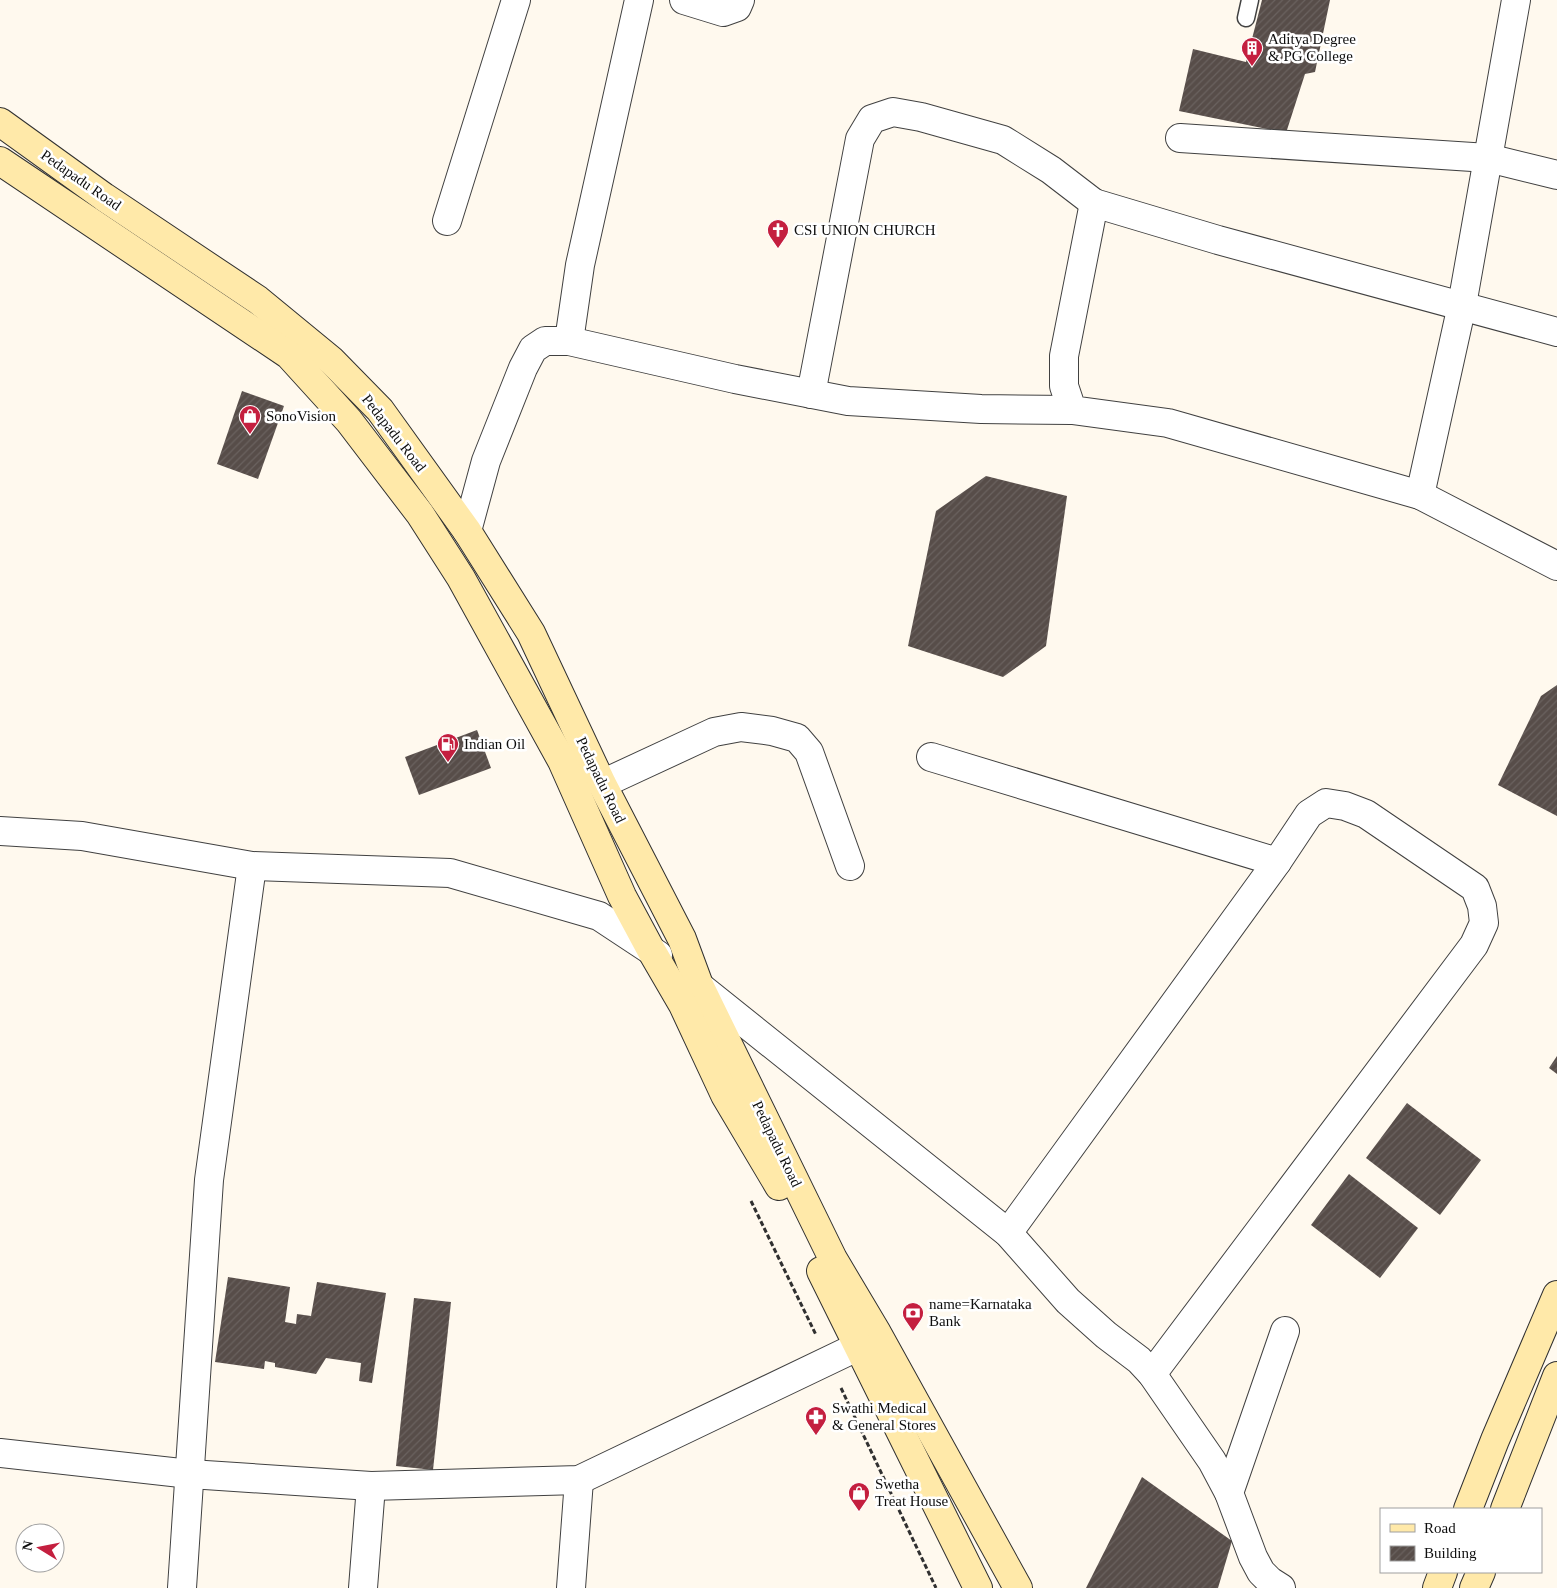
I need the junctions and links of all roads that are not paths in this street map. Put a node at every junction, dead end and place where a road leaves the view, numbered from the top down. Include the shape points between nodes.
1 (516, 0) edge
2 (639, 0) edge
3 (684, 0) edge
4 (740, 0) edge
5 (1250, 0) edge
6 (1516, 0) edge
7 (1246, 18) dead end
8 (0, 122) edge
9 (1180, 138) dead end
10 (1488, 158) junction
11 (0, 161) edge
12 (1557, 175) edge
13 (1094, 203) junction
14 (446, 221) dead end
15 (1462, 305) junction
16 (1557, 332) edge
17 (569, 341) junction
18 (812, 394) junction
19 (1072, 410) junction
20 (1420, 495) junction
21 (467, 531) junction
22 (1557, 566) edge
23 (931, 757) dead end
24 (602, 784) junction
25 (0, 831) edge
26 (1277, 862) junction
27 (252, 866) junction
28 (850, 866) dead end
29 (651, 950) junction
30 (699, 985) junction
31 (1008, 1233) junction
32 (1557, 1295) edge
33 (1285, 1331) dead end
34 (859, 1346) junction
35 (1152, 1374) junction
36 (1557, 1376) edge
37 (0, 1453) edge
38 (190, 1474) junction
39 (579, 1480) junction
40 (371, 1486) junction
41 (1229, 1493) junction
42 (1468, 1508) edge
43 (1505, 1508) edge
44 (1443, 1573) edge
45 (1481, 1573) edge
46 (182, 1588) edge
47 (363, 1588) edge
48 (571, 1588) edge
49 (978, 1588) edge
50 (1018, 1588) edge
51 (1282, 1588) edge
52 (1437, 1588) edge
53 (1474, 1588) edge

1 - 14 street
2 - 17 street via 580,265
3 - 4 street via 723,12 736,7
5 - 7 lane
6 - 10 street
8 - 21 main road, Pedapadu Road via 104,197 258,300 331,360 380,410
9 - 10 street
10 - 12 street
10 - 15 street
11 - 29 main road via 289,355 349,421 420,514 461,578 562,761 622,896
13 - 15 street via 1218,240
13 - 18 street via 1051,170 1003,140 893,112 872,119 860,139
13 - 19 street via 1064,356 1064,386
15 - 16 street
15 - 20 street
17 - 18 street
17 - 21 street via 545,341 533,349 486,460
18 - 19 street via 848,401 982,409
19 - 20 street via 1168,423
20 - 22 street
21 - 24 main road, Pedapadu Road via 531,633
23 - 26 street
24 - 28 street via 714,732 741,727 797,738 809,752
24 - 30 main road, Pedapadu Road via 682,939
25 - 27 street via 82,836
26 - 31 street
26 - 35 street via 1309,814 1326,803 1345,806 1366,814 1475,888 1484,924 1474,945 1449,980
27 - 29 street via 450,873 599,916
27 - 38 street via 209,1180
29 - 30 street
29 - 34 main road via 683,1005 725,1095 779,1185
30 - 31 street
30 - 50 main road, Pedapadu Road via 833,1259
31 - 35 street via 1068,1301
32 - 42 main road
33 - 41 street
34 - 39 street
34 - 49 main road
35 - 41 street via 1212,1461
36 - 43 main road
37 - 38 street
38 - 40 street
38 - 46 street
39 - 40 street
39 - 48 street
40 - 47 street
41 - 51 street via 1261,1572
44 - 52 main road
45 - 53 main road

